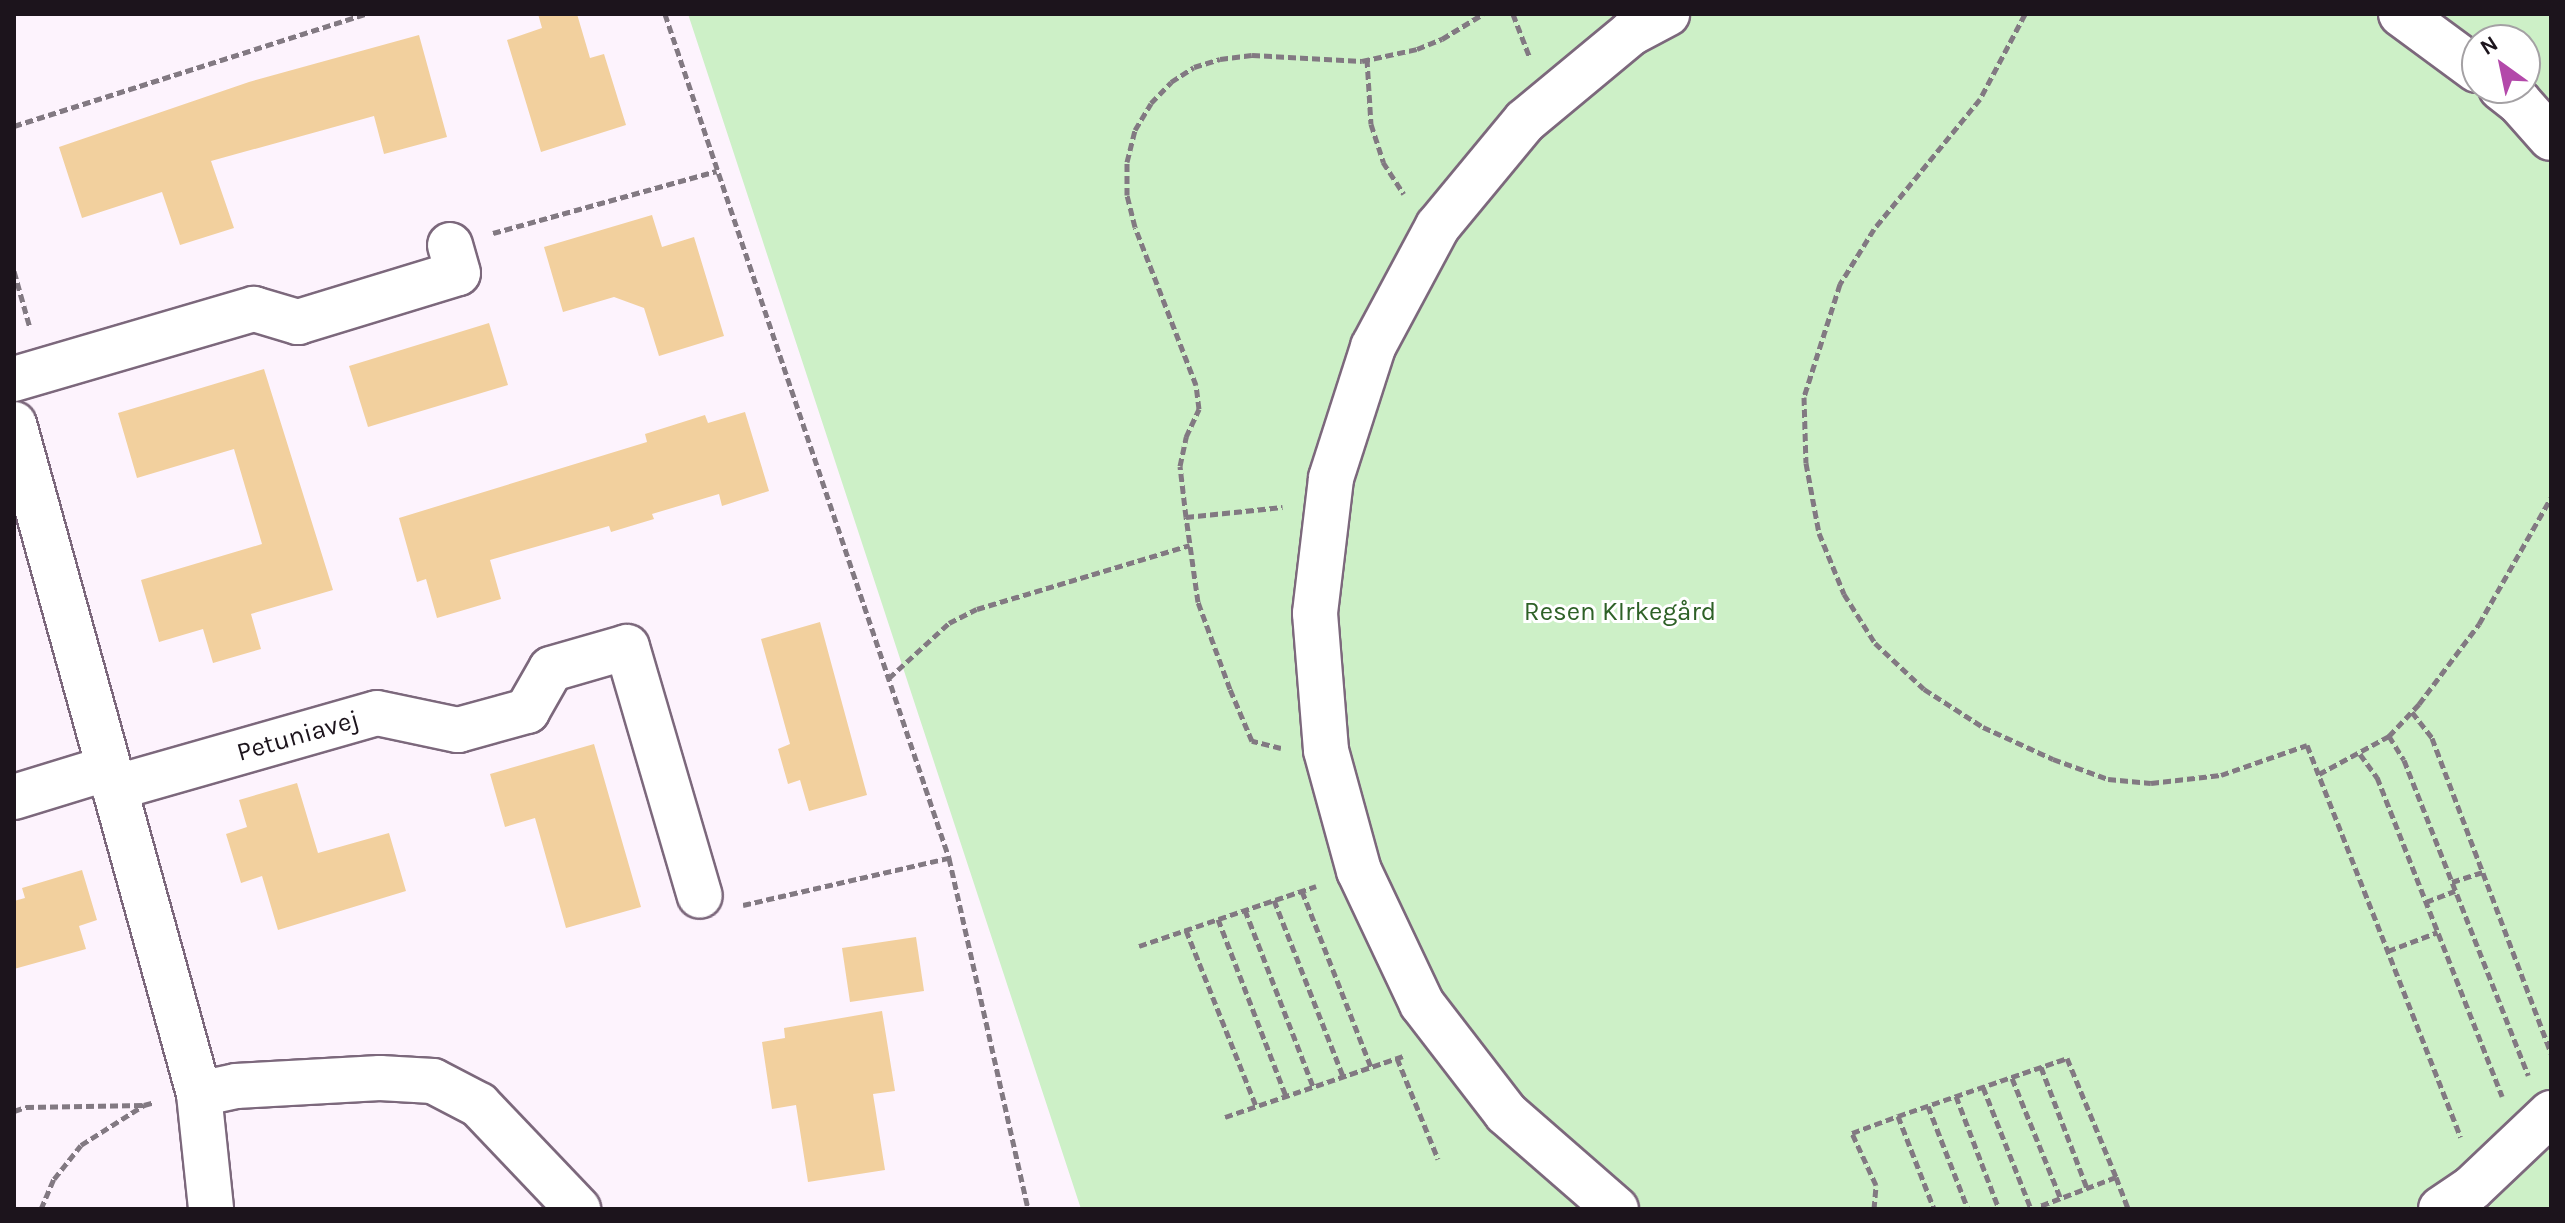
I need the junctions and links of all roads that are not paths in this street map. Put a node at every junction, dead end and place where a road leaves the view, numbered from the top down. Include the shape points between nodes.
1 (1667, 14) edge
2 (2401, 14) edge
3 (2461, 58) edge
4 (2521, 104) edge
5 (2551, 138) edge
6 (450, 245) road end
7 (14, 379) edge
8 (14, 424) edge
9 (111, 778) junction
10 (14, 797) edge
11 (700, 896) road end
12 (199, 1094) junction
13 (2540, 1110) edge
14 (2469, 1197) edge
15 (211, 1209) edge
16 (578, 1209) edge
17 (1616, 1209) edge

1 - 17 street via 1631,33 1525,121 1441,223 1373,347 1331,478 1315,613 1326,745 1359,871 1422,1004 1506,1113
2 - 3 street
4 - 5 street
6 - 7 street via 458,273 415,287 298,322 254,309
8 - 9 street
9 - 10 street, Petuniavej
9 - 11 street, Petuniavej via 377,713 458,730 527,711 551,669 627,647
9 - 12 street
12 - 15 street
12 - 16 street via 236,1086 380,1078 433,1081 479,1105
13 - 14 street

